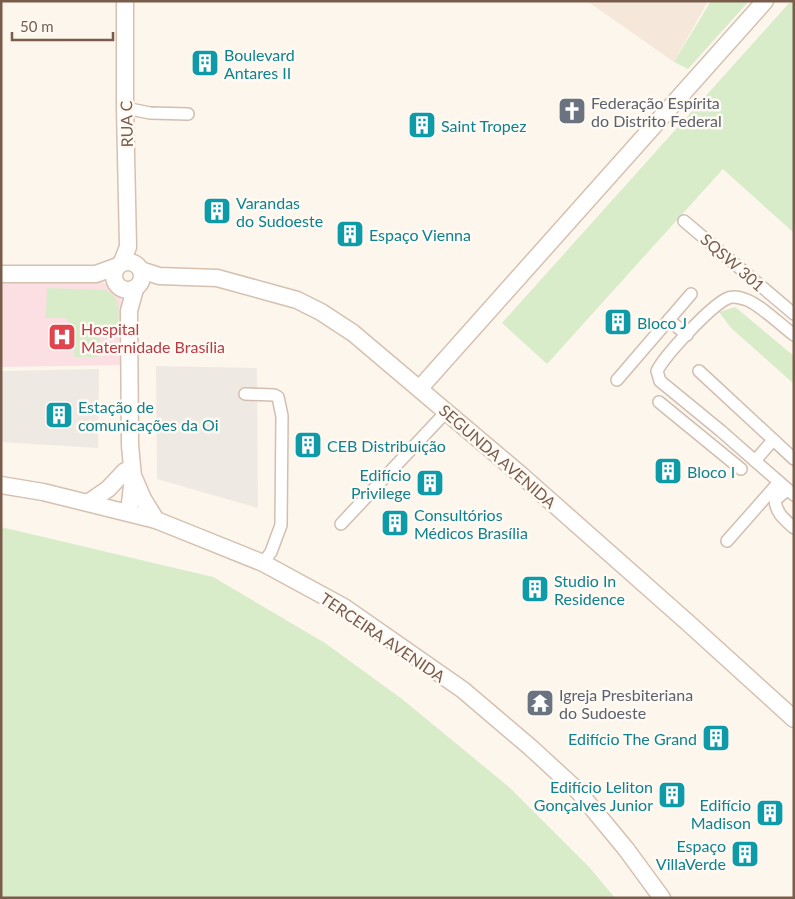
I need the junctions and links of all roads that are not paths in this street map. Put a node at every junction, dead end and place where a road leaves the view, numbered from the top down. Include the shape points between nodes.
1 (125, 1) edge
2 (765, 1) edge
3 (125, 108) junction
4 (188, 114) dead end
5 (684, 221) dead end
6 (128, 272) junction
7 (1, 274) edge
8 (691, 294) dead end
9 (781, 304) junction
10 (766, 313) junction
11 (794, 314) edge
12 (669, 320) junction
13 (687, 335) junction
14 (794, 335) edge
15 (699, 371) dead end
16 (617, 380) dead end
17 (420, 388) junction
18 (245, 394) dead end
19 (659, 402) dead end
20 (446, 412) junction
21 (721, 431) junction
22 (773, 440) junction
23 (710, 444) junction
24 (794, 460) edge
25 (755, 461) junction
26 (741, 469) dead end
27 (129, 474) junction
28 (1, 485) edge
29 (787, 489) edge
30 (88, 502) junction
31 (124, 510) junction
32 (156, 520) junction
33 (341, 524) dead end
34 (794, 528) edge
35 (727, 541) dead end
36 (263, 563) junction
37 (794, 719) edge
38 (662, 898) edge

1 - 3 street, RUA C
2 - 17 street
3 - 4 street via 150,113
3 - 6 street, RUA C
5 - 9 street, SQSW 301
6 - 7 street
6 - 17 street, SEGUNDA AVENIDA via 217,278 297,300 353,333
6 - 27 street, RUA C
8 - 12 street
9 - 10 street, SQSW 301
9 - 11 street, SQSW 301
10 - 13 street, SQSW 301 via 747,299 728,298
10 - 14 street, SQSW 301
12 - 13 street
12 - 16 street
13 - 21 street, SQSW 301 via 660,365 657,376
15 - 22 street
17 - 20 street, SEGUNDA AVENIDA
18 - 36 street via 278,397 282,416 281,525 271,552
19 - 23 street
20 - 33 street
20 - 37 street, SEGUNDA AVENIDA via 557,506
21 - 23 street
21 - 25 street, SQSW 301
22 - 24 street
22 - 25 street
23 - 26 street
25 - 29 street, SQSW 301
27 - 30 street
27 - 31 street, RUA C
27 - 32 street
28 - 30 street, TERCEIRA AVENIDA
29 - 34 street via 775,500 776,508
29 - 35 street
30 - 31 street, TERCEIRA AVENIDA
31 - 32 street, TERCEIRA AVENIDA
32 - 36 street, TERCEIRA AVENIDA
36 - 38 street, TERCEIRA AVENIDA via 344,607 463,690 578,791

